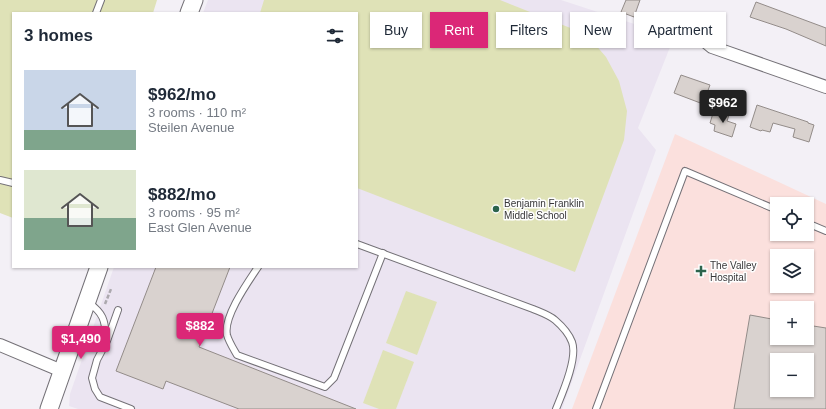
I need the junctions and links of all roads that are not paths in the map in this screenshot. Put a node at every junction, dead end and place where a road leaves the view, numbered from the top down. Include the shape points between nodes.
1 (101, 0) edge
2 (194, 0) edge
3 (96, 12) edge
4 (189, 12) edge
5 (715, 48) edge
6 (826, 87) edge
7 (0, 180) edge
8 (12, 183) edge
9 (770, 207) edge
10 (814, 226) edge
11 (826, 231) edge
12 (358, 244) edge
13 (382, 253) junction
14 (99, 268) edge
15 (257, 268) edge
16 (86, 302) junction
17 (118, 310) dead end
18 (106, 341) junction
19 (0, 345) edge
20 (62, 371) junction
21 (49, 409) edge
22 (131, 409) edge
23 (556, 409) edge
24 (596, 409) edge

1 - 3 lane
2 - 4 street
5 - 6 street
7 - 8 lane
9 - 24 lane via 685,170
10 - 11 lane
12 - 13 lane
13 - 15 lane via 334,378 325,387 237,355 229,343 226,333 228,319
13 - 23 lane via 554,319 573,344 568,379
14 - 16 street
16 - 18 lane via 99,310 104,320
16 - 20 street
17 - 18 lane
18 - 22 lane via 92,378 95,389 100,397
19 - 20 street
20 - 21 street

